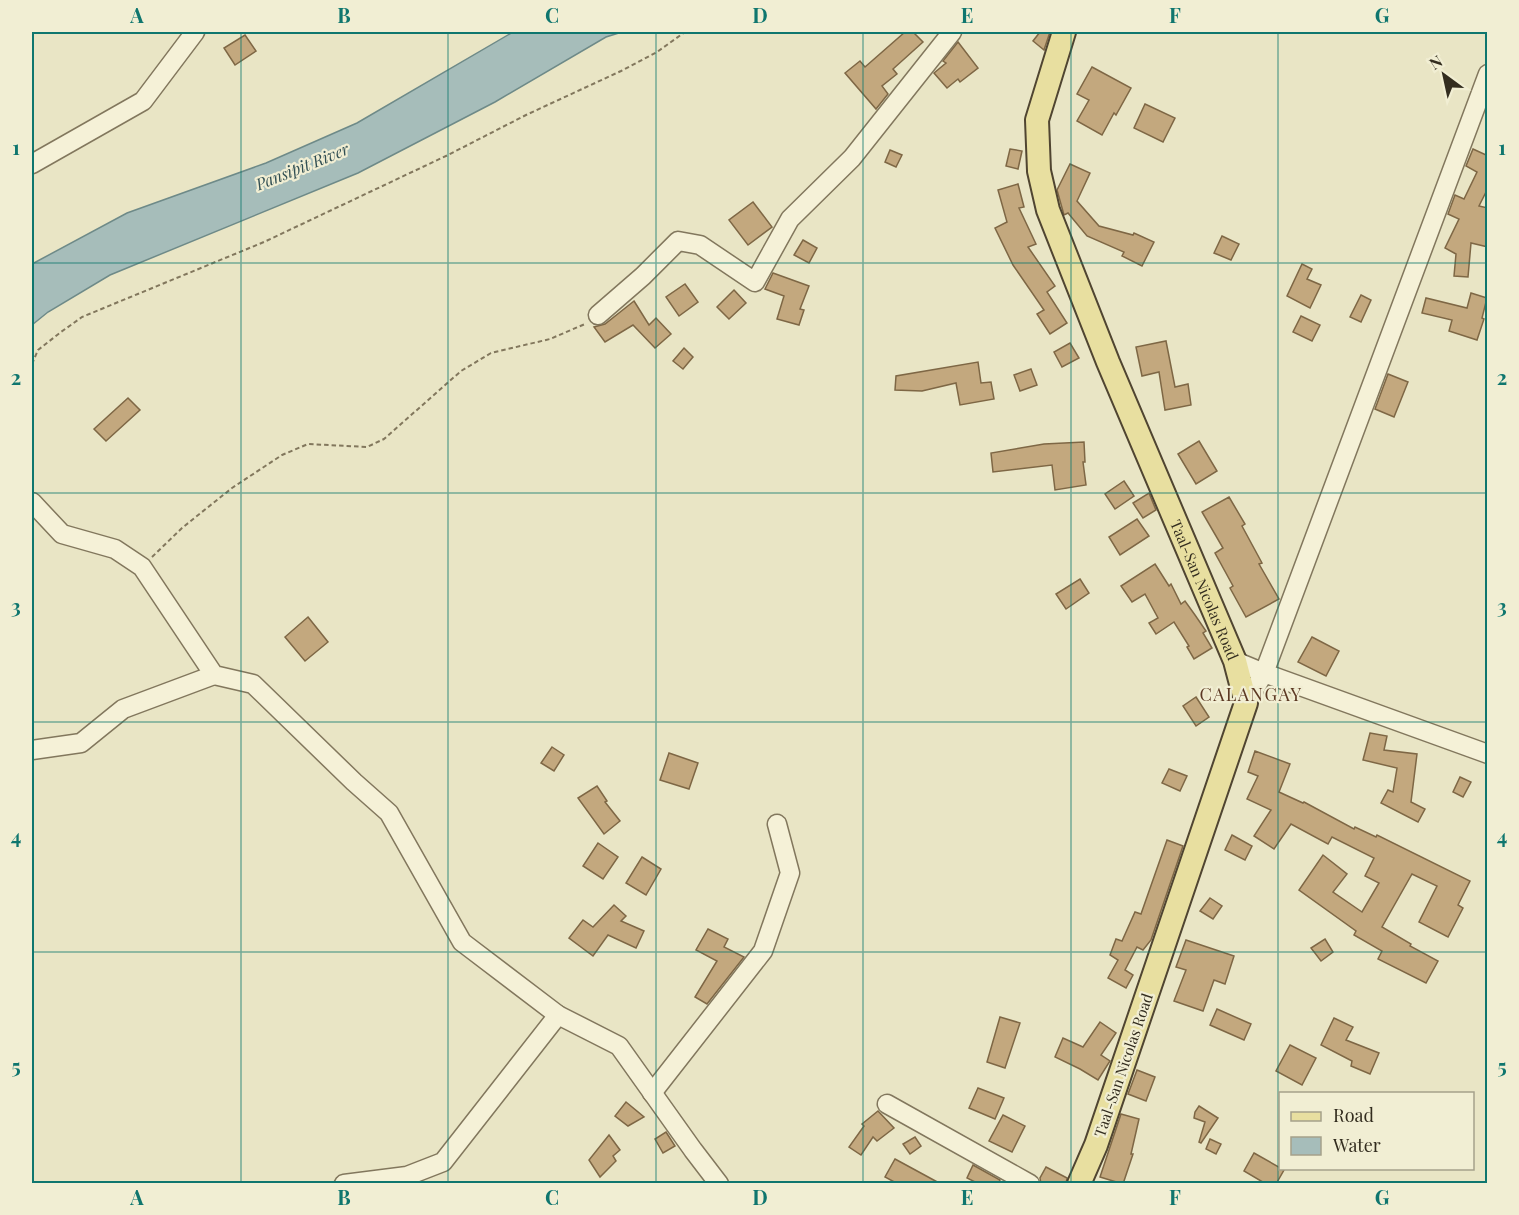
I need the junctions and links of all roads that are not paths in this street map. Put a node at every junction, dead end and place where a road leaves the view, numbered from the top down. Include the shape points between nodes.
1 (195, 32) edge
2 (952, 32) edge
3 (1064, 32) edge
4 (1488, 74) edge
5 (32, 164) edge
6 (598, 315) road end
7 (32, 502) edge
8 (1235, 661) junction
9 (1264, 673) junction
10 (214, 675) junction
11 (1246, 703) junction
12 (32, 750) edge
13 (1488, 754) edge
14 (777, 824) dead end
15 (558, 1015) junction
16 (652, 1093) junction
17 (887, 1104) dead end
18 (344, 1184) edge
19 (719, 1184) edge
20 (1030, 1184) edge
21 (1079, 1184) edge

1 - 5 street via 143,101
2 - 6 street via 852,158 790,219 755,282 700,245 678,241
3 - 8 main road, Taal-San Nicolas Road via 1037,120 1039,171 1048,210
4 - 9 street
7 - 10 street via 62,534 115,549 142,567
8 - 9 street
8 - 11 main road, Taal-San Nicolas Road
9 - 11 street
9 - 13 street
10 - 12 street via 123,709 81,743
10 - 15 street via 252,684 389,813 462,942
11 - 21 main road, Taal-San Nicolas Road via 1096,1145
14 - 16 street via 790,873 763,951
15 - 16 street via 619,1046
15 - 18 street via 443,1162 407,1176
16 - 19 street
17 - 20 street

